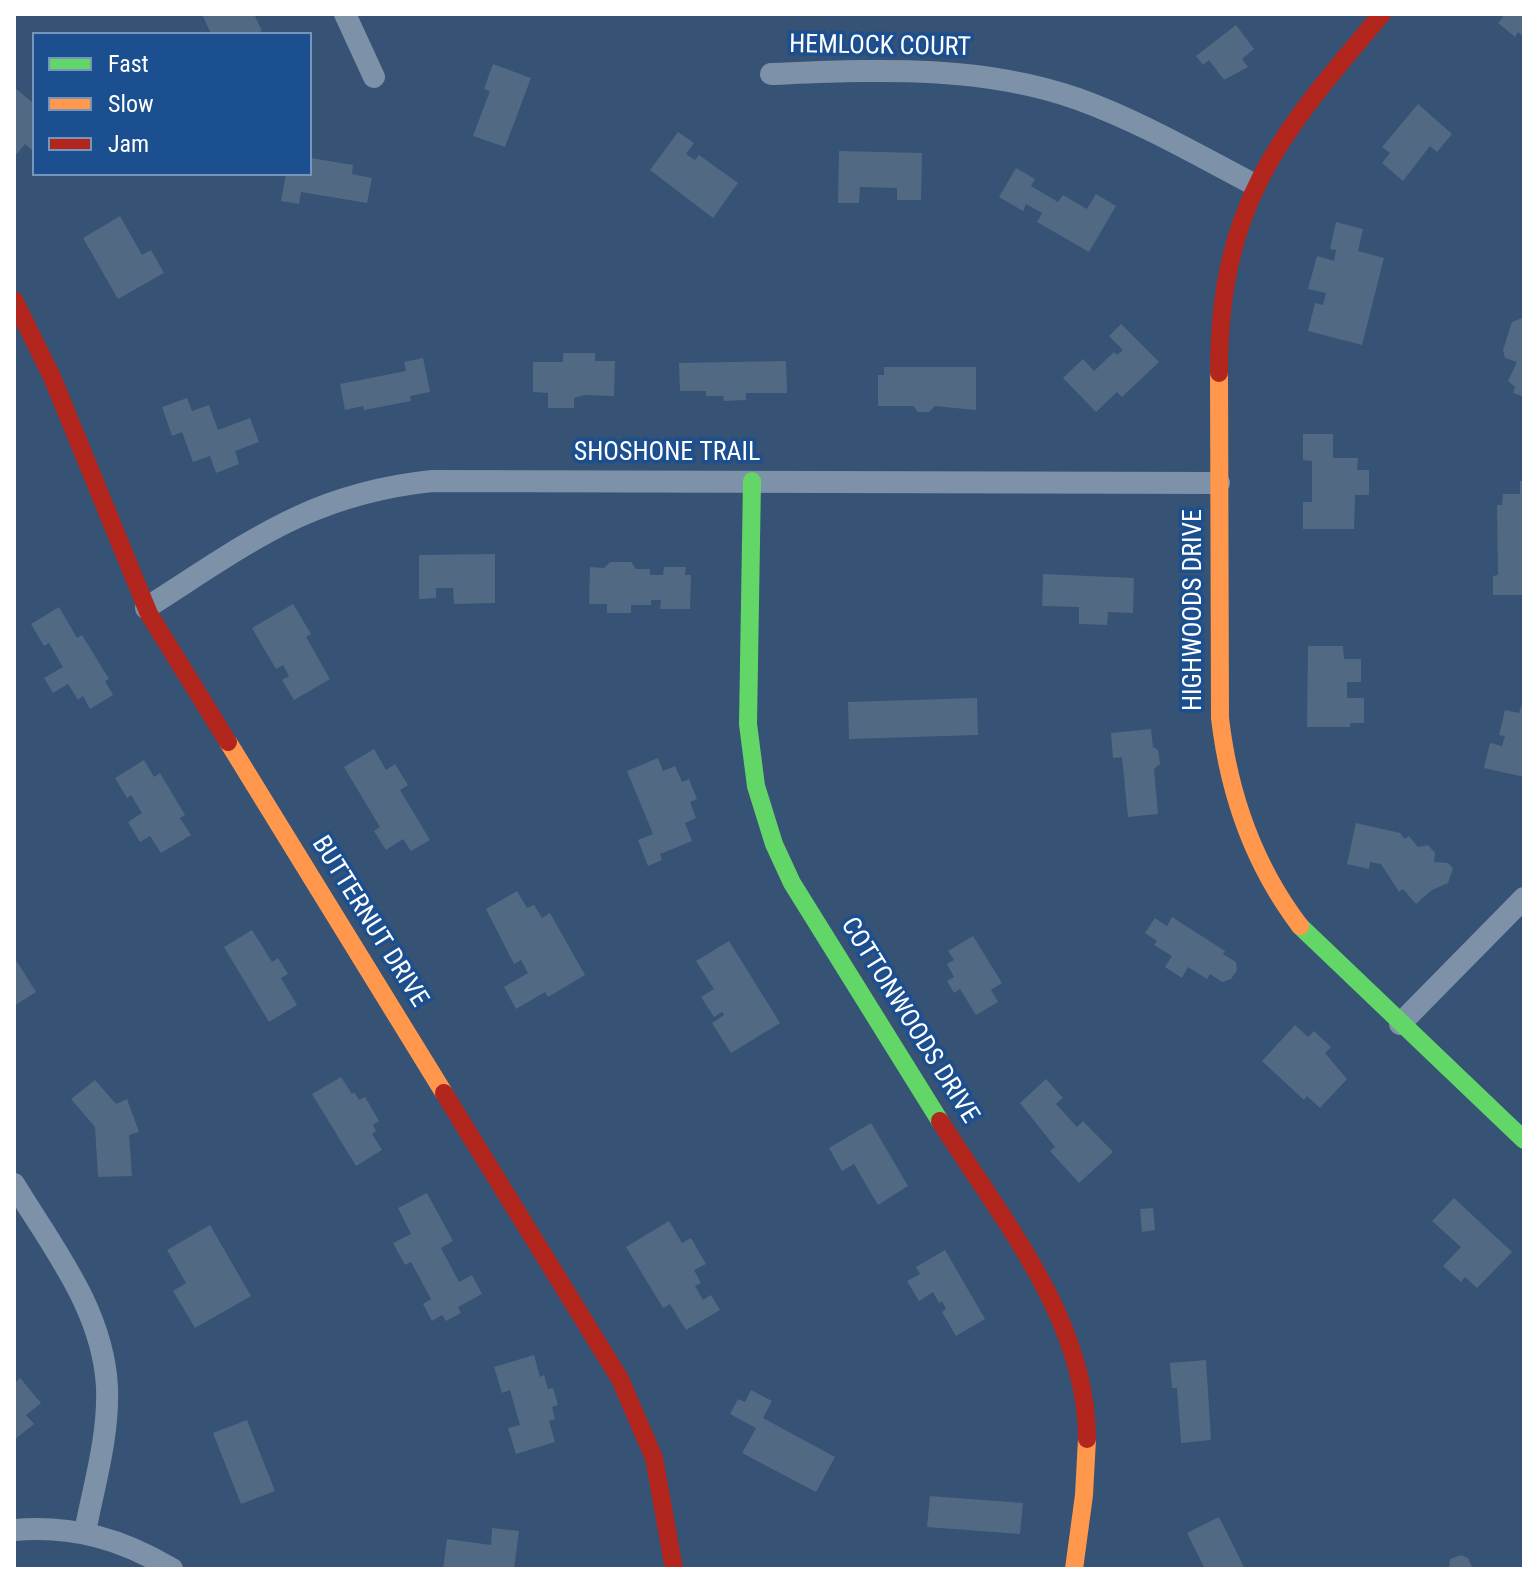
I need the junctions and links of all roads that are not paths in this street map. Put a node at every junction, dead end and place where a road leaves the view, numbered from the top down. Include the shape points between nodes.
1 (345, 14) edge
2 (1382, 14) edge
3 (771, 74) dead end
4 (374, 77) dead end
5 (1253, 184) junction
6 (14, 300) edge
7 (752, 481) junction
8 (1219, 483) junction
9 (146, 608) junction
10 (1524, 898) edge
11 (1400, 1024) junction
12 (1524, 1140) edge
13 (14, 1184) edge
14 (14, 1530) edge
15 (85, 1532) junction
16 (172, 1569) edge
17 (674, 1569) edge
18 (1074, 1569) edge

1 - 4 street
2 - 5 street, HIGHWOODS DRIVE via 1301,109
3 - 5 street, HEMLOCK COURT via 938,71 1032,85 1130,120
5 - 8 street, HIGHWOODS DRIVE via 1234,233 1219,317
6 - 9 street, BUTTERNUT DRIVE via 58,387 99,502
7 - 8 street, SHOSHONE TRAIL
7 - 9 street, SHOSHONE TRAIL via 389,485 347,495 276,525
7 - 18 street, COTTONWOODS DRIVE via 748,724 760,803 792,883 1067,1331 1086,1405 1089,1449
8 - 11 street, HIGHWOODS DRIVE via 1220,718 1239,821 1283,906
9 - 17 street, BUTTERNUT DRIVE via 620,1379 654,1458
10 - 11 street
11 - 12 street, HIGHWOODS DRIVE
13 - 15 street via 82,1295 102,1354 107,1389 104,1435
14 - 15 street
15 - 16 street

